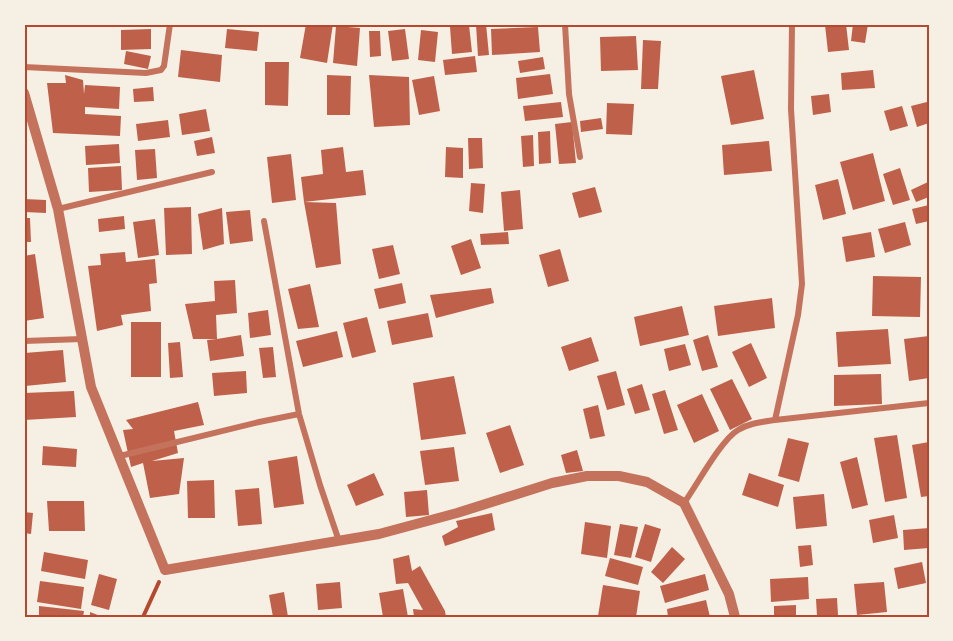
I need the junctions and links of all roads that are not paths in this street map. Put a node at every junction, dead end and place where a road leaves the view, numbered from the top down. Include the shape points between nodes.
1 (170, 24) edge
2 (565, 24) edge
3 (792, 24) edge
4 (24, 67) edge
5 (24, 93) edge
6 (580, 157) dead end
7 (212, 172) dead end
8 (58, 209) junction
9 (264, 221) dead end
10 (82, 339) junction
11 (24, 341) edge
12 (929, 404) edge
13 (299, 414) junction
14 (775, 420) junction
15 (120, 456) junction
16 (684, 503) junction
17 (339, 541) junction
18 (735, 617) edge

1 - 4 street via 161,70 146,73
2 - 6 street via 569,94
3 - 14 street via 792,120 802,284
5 - 8 street
7 - 8 street
8 - 10 street
9 - 13 street
10 - 11 street
10 - 15 street via 91,387
12 - 14 street
13 - 15 street
13 - 17 street
14 - 16 street via 750,424 728,438
15 - 17 street via 165,570
16 - 17 street via 647,482 619,476 587,476 552,483 422,524
16 - 18 street via 729,594

